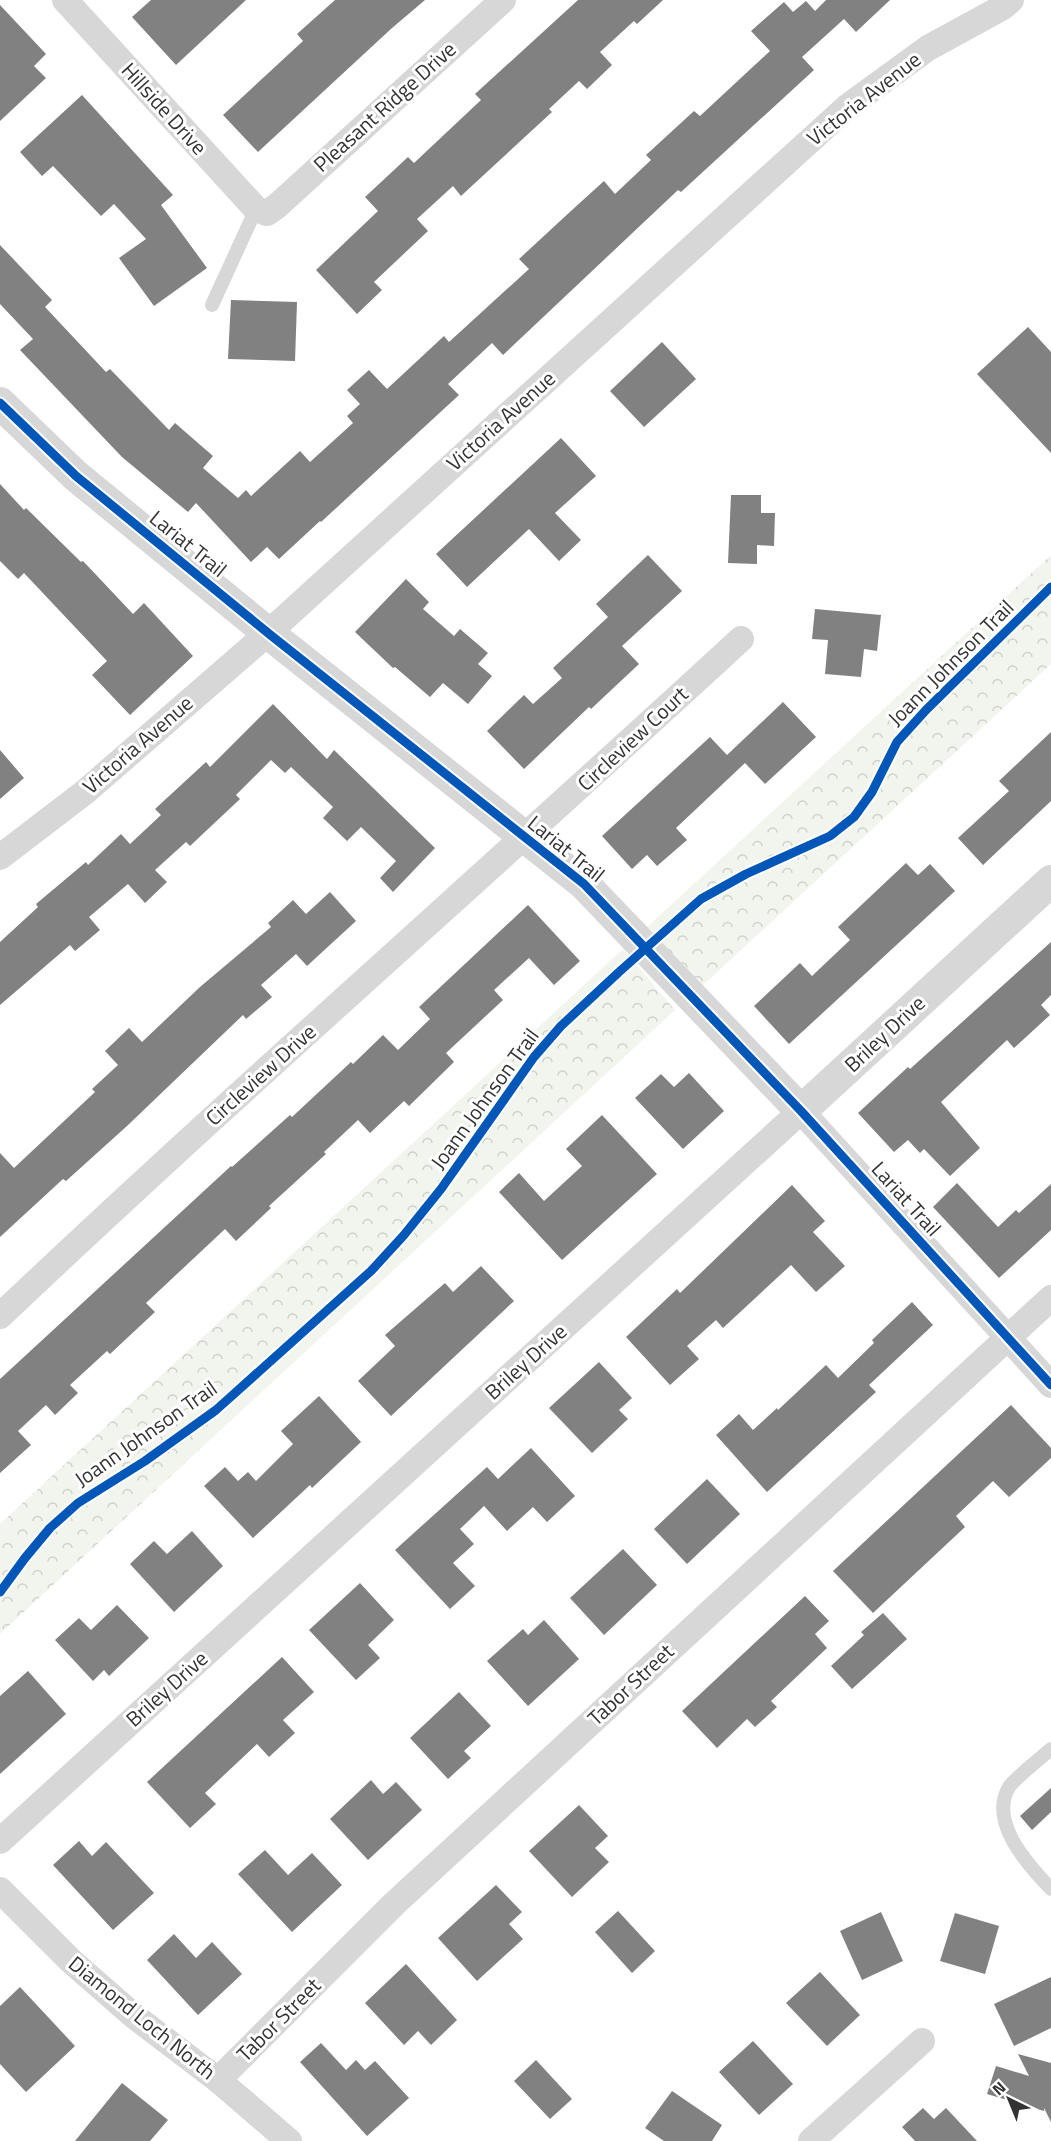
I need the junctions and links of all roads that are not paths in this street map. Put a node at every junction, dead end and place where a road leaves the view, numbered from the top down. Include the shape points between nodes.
1 (503, 0) edge
2 (1011, 0) edge
3 (68, 1) edge
4 (261, 211) junction
5 (212, 305) dead end
6 (0, 403) edge
7 (268, 633) junction
8 (741, 639) dead end
9 (525, 838) junction
10 (0, 857) edge
11 (1051, 881) edge
12 (801, 1111) junction
13 (1051, 1298) edge
14 (0, 1316) edge
15 (1007, 1337) junction
16 (1051, 1385) edge
17 (1051, 1749) edge
18 (0, 1841) edge
19 (1051, 1889) edge
20 (0, 1890) edge
21 (922, 2041) dead end
22 (218, 2080) junction
23 (289, 2141) edge
24 (811, 2141) edge

1 - 4 street, Pleasant Ridge Drive via 277,206
2 - 7 street, Victoria Avenue via 928,48 847,107
3 - 4 street, Hillside Drive
4 - 5 lane
6 - 7 street, Lariat Trail via 76,476
7 - 9 street, Lariat Trail
7 - 10 street, Victoria Avenue via 85,792
8 - 9 street, Circleview Court
9 - 12 street, Lariat Trail via 584,884
9 - 14 street, Circleview Drive via 141,1183
11 - 12 street, Briley Drive
12 - 15 street, Lariat Trail
12 - 18 street, Briley Drive
13 - 15 street, Tabor Street
15 - 16 street, Lariat Trail
15 - 22 street, Tabor Street via 394,1905
17 - 19 lane via 1009,1787 1003,1809 1011,1841
20 - 22 street, Diamond Loch North via 71,1961
21 - 24 street
22 - 23 street, Diamond Loch North

